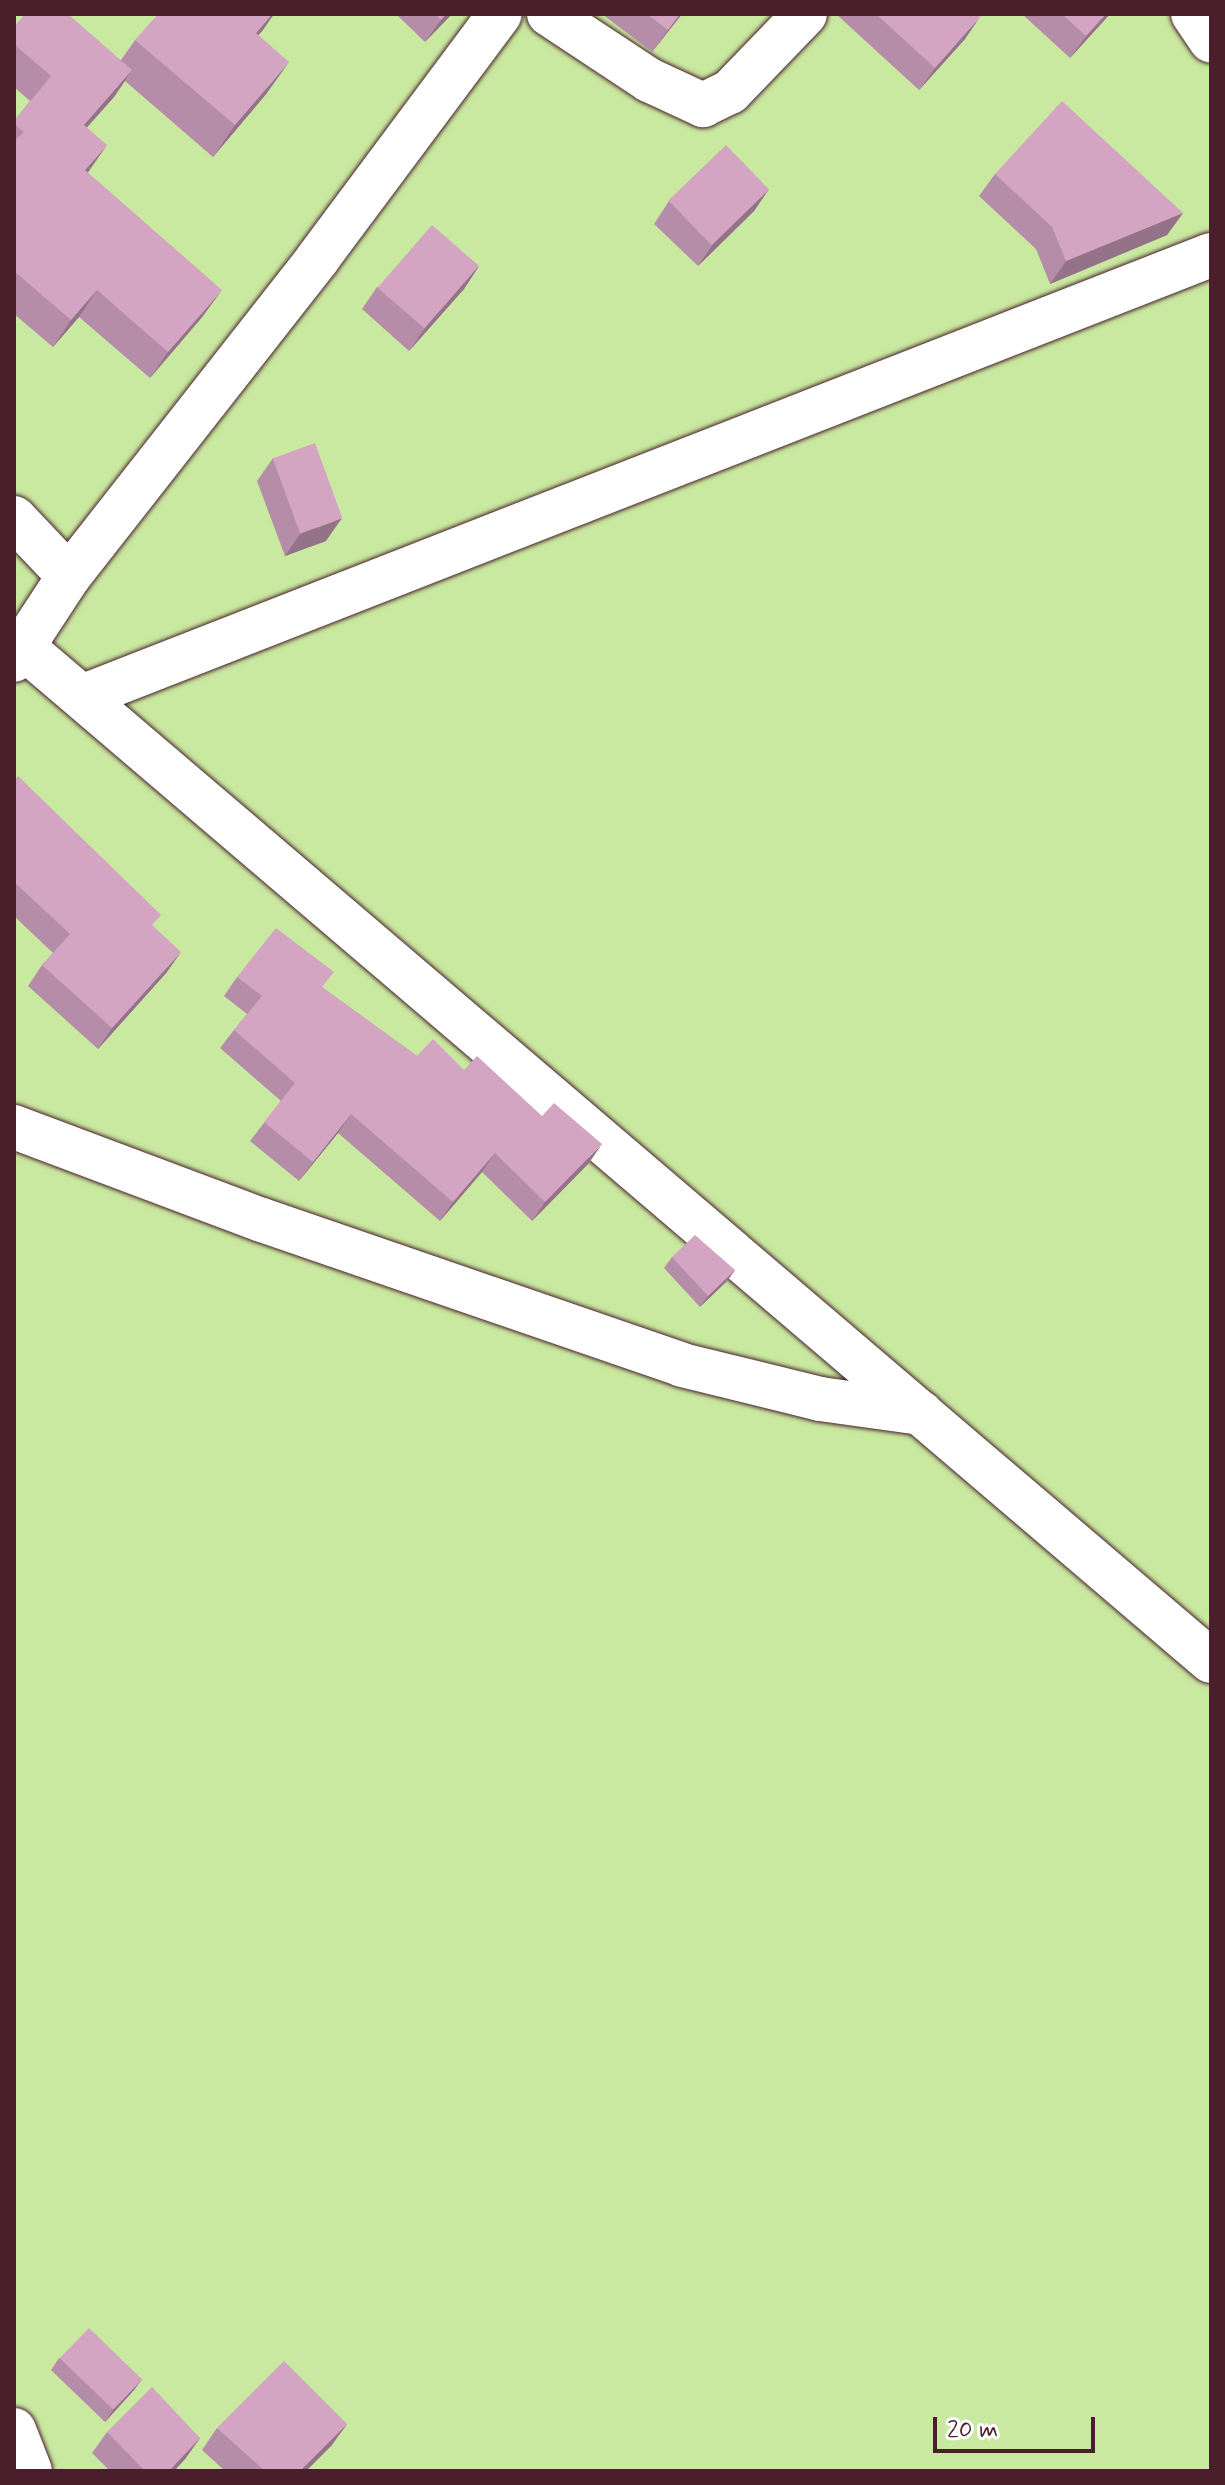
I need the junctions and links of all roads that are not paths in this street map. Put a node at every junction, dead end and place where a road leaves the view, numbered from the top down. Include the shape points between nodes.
1 (500, 14) edge
2 (549, 14) edge
3 (805, 14) edge
4 (1193, 14) edge
5 (1211, 41) edge
6 (1211, 255) edge
7 (14, 518) edge
8 (69, 576) junction
9 (19, 654) edge
10 (84, 696) junction
11 (14, 1127) edge
12 (921, 1413) junction
13 (1211, 1661) edge
14 (14, 2430) edge
15 (30, 2471) edge

1 - 8 street via 318,258
2 - 3 street via 649,80 703,105 730,92
4 - 5 street
6 - 10 street
7 - 8 street
8 - 9 street
9 - 10 street
10 - 12 street
11 - 12 street via 262,1220 682,1365 820,1399
12 - 13 street
14 - 15 street

